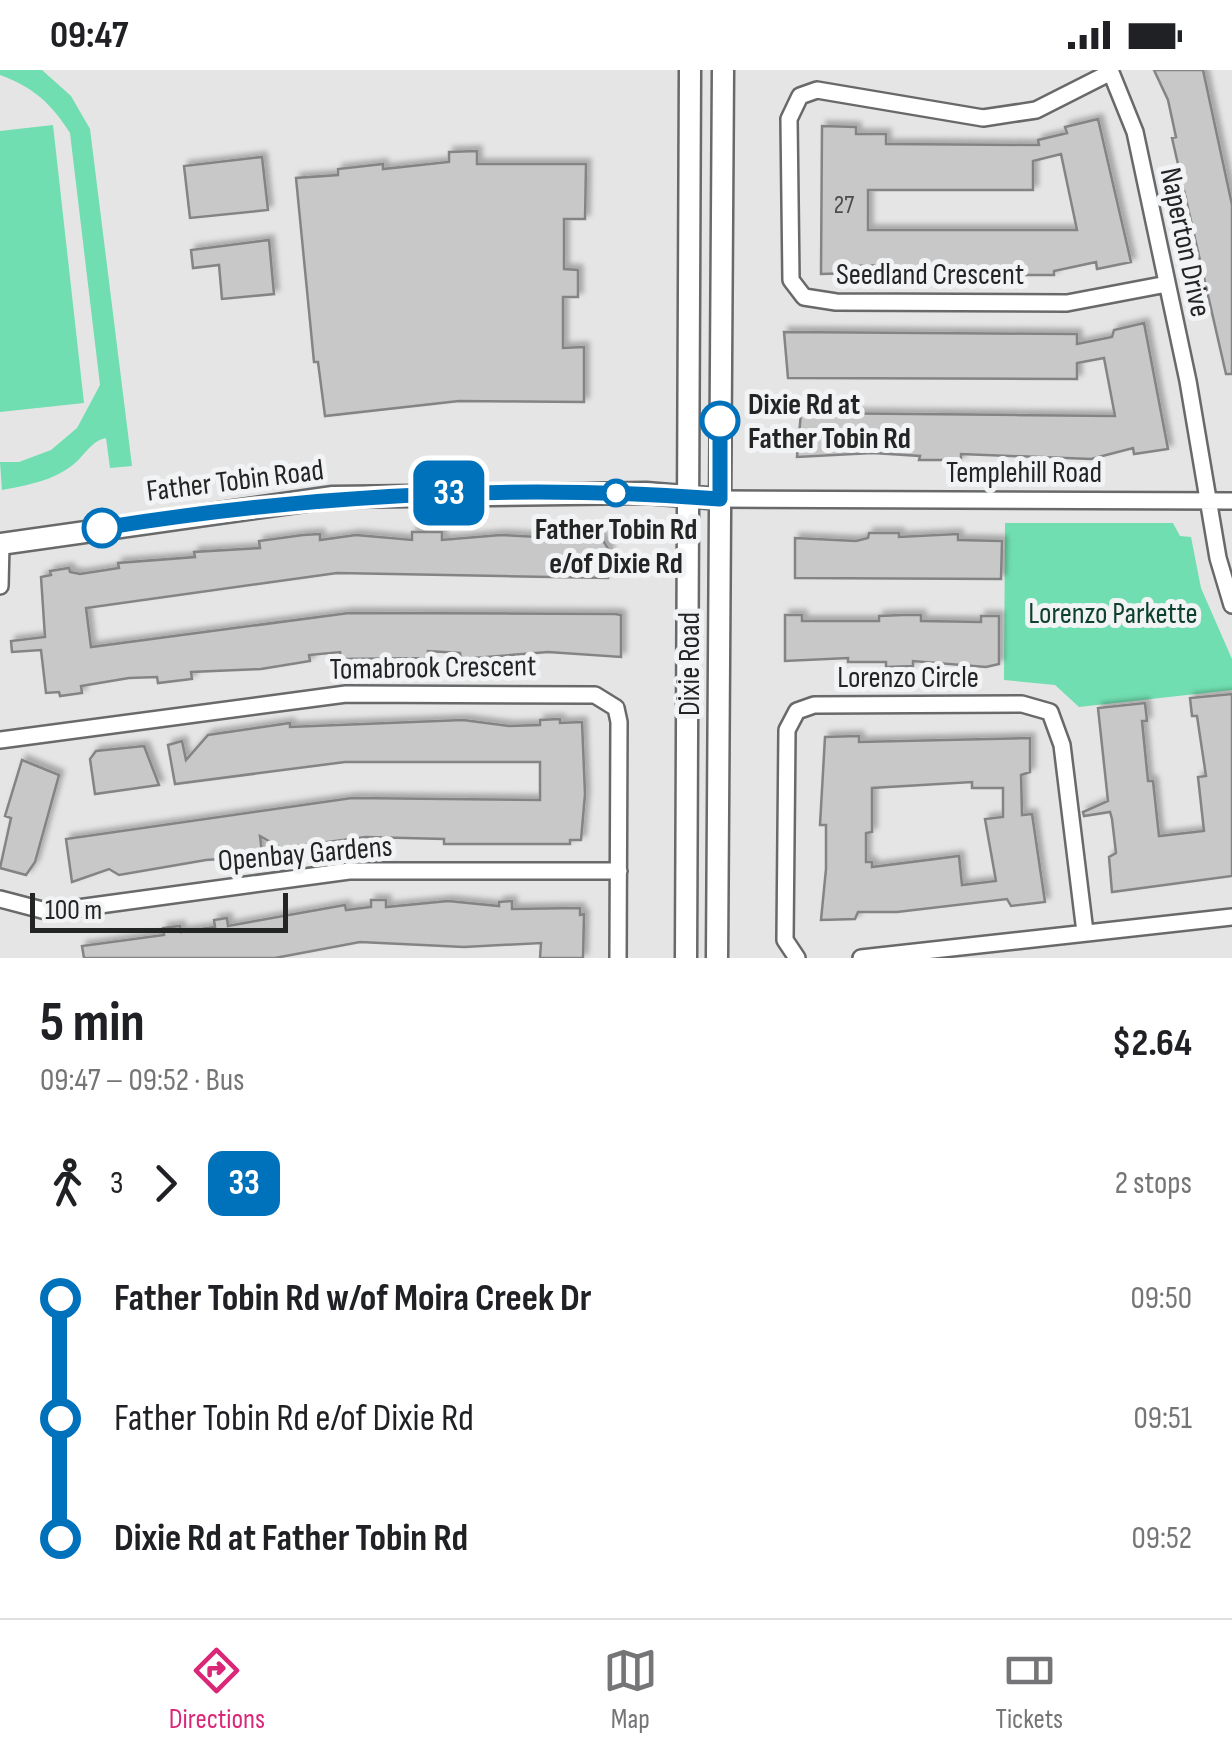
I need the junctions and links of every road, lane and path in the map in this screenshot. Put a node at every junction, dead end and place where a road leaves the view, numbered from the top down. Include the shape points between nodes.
1 (690, 70) edge
2 (723, 70) edge
3 (1110, 71) edge
4 (1167, 284) junction
5 (688, 496) junction
6 (720, 499) junction
7 (1209, 501) junction
8 (1232, 502) edge
9 (0, 544) edge
10 (0, 586) edge
11 (1232, 605) edge
12 (0, 740) edge
13 (618, 871) junction
14 (0, 899) edge
15 (1232, 916) edge
16 (1085, 932) junction
17 (618, 958) edge
18 (686, 958) edge
19 (717, 958) edge
20 (797, 958) edge
21 (861, 958) edge

1 - 5 main road, Dixie Road
2 - 6 main road, Dixie Road
3 - 4 street, Naperton Drive via 1135,132
3 - 4 street, Seedland Crescent via 1036,110 983,118 817,90 800,96 790,119 791,280 804,296 836,302 1067,303
4 - 7 street, Naperton Drive
5 - 6 main road, Father Tobin Road
5 - 9 main road, Father Tobin Road via 333,497
5 - 18 main road, Dixie Road
6 - 7 street, Templehill Road
6 - 19 main road, Dixie Road
7 - 8 street, Templehill Road
7 - 11 street, Naperton Drive
9 - 10 street
12 - 13 street, Tomabrook Crescent via 346,694 595,695 616,708 619,722
13 - 14 street, Openbay Gardens via 349,871 46,911
13 - 17 street, Tomabrook Crescent
15 - 16 street
16 - 20 street, Lorenzo Circle via 1062,744 1050,712 1022,704 814,705 797,712 788,730 785,940
16 - 21 street

